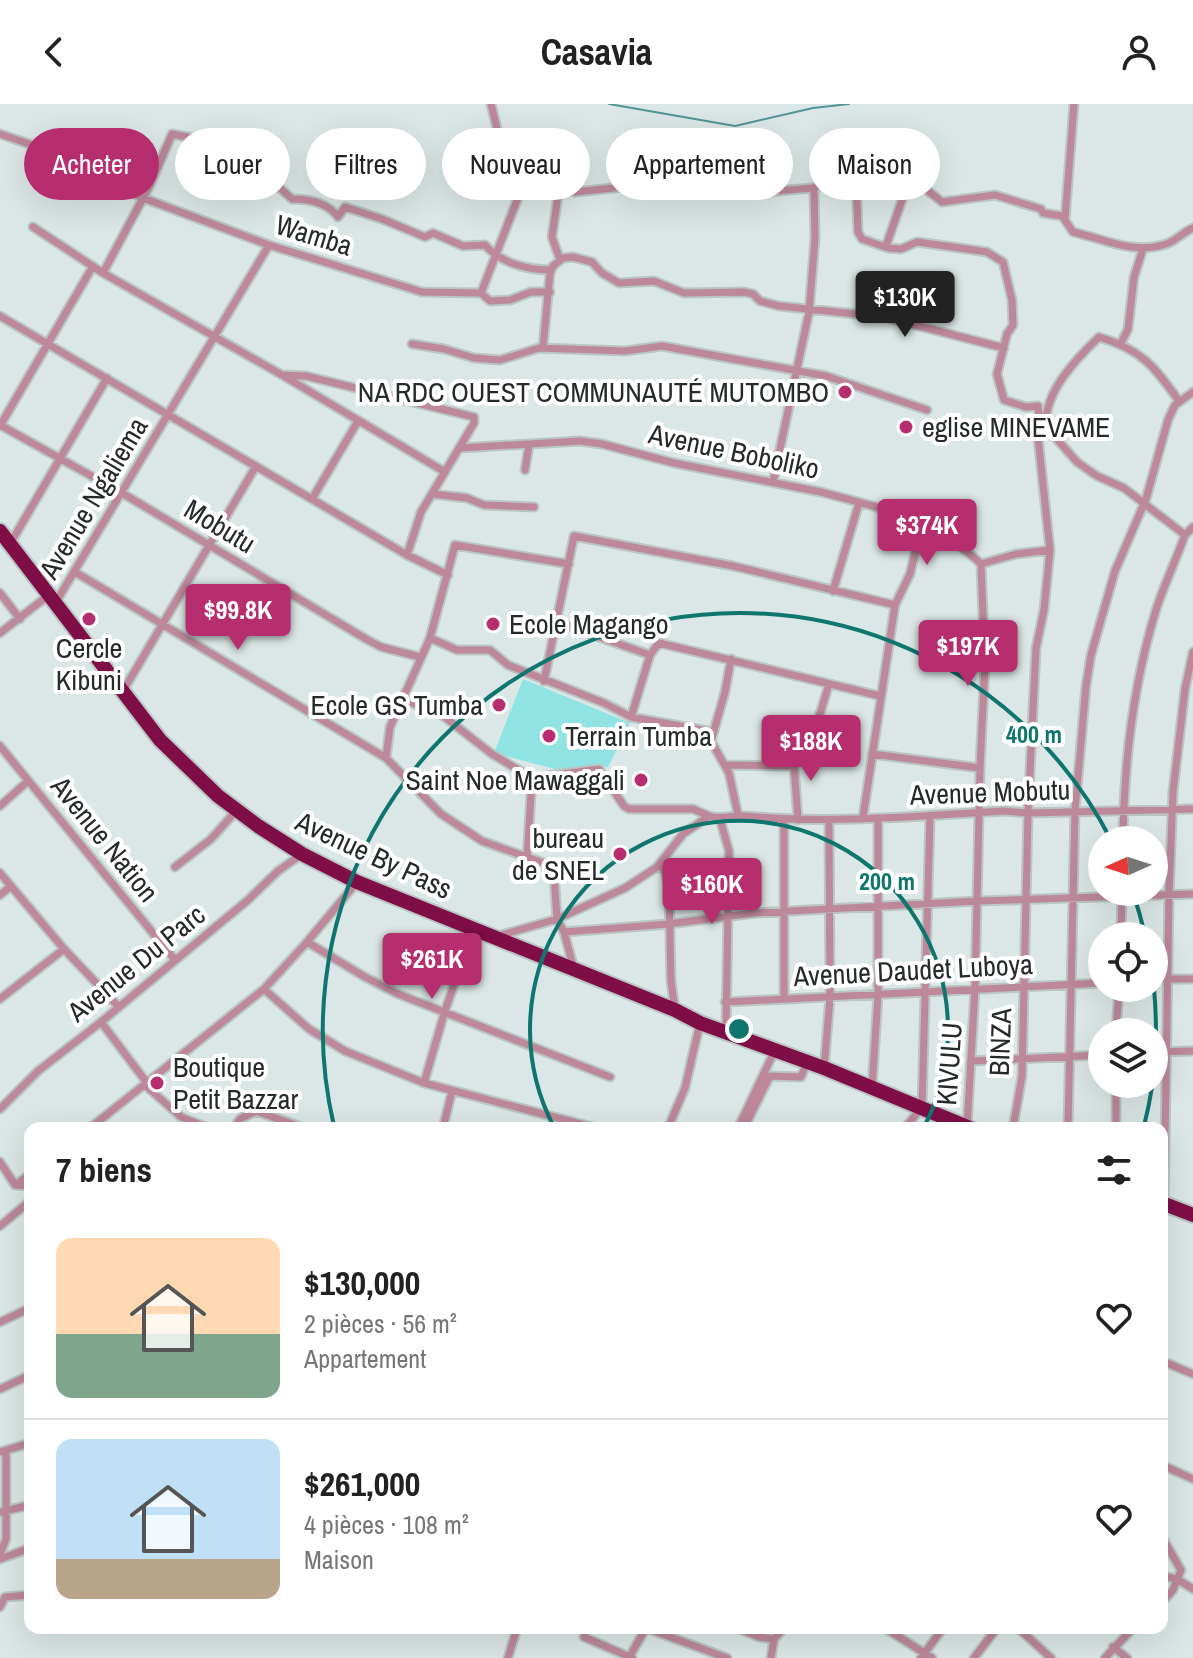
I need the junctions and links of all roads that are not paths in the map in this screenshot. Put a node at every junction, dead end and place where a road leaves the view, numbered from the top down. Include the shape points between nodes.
1 (491, 104) edge
2 (1074, 104) edge
3 (497, 128) edge
4 (0, 134) edge
5 (24, 142) edge
6 (159, 163) edge
7 (809, 188) edge
8 (590, 191) edge
9 (142, 200) edge
10 (148, 200) edge
11 (517, 200) edge
12 (557, 200) edge
13 (814, 200) edge
14 (857, 200) edge
15 (902, 200) edge
16 (940, 200) edge
17 (1065, 219) junction
18 (33, 227) dead end
19 (1193, 228) edge
20 (269, 245) junction
21 (886, 246) junction
22 (1143, 249) junction
23 (495, 257) junction
24 (560, 260) junction
25 (93, 266) junction
26 (551, 270) junction
27 (103, 273) junction
28 (550, 292) junction
29 (481, 293) junction
30 (809, 310) junction
31 (0, 316) edge
32 (215, 337) junction
33 (1121, 343) junction
34 (412, 344) dead end
35 (49, 345) junction
36 (543, 347) junction
37 (1004, 348) junction
38 (797, 370) junction
39 (282, 375) junction
40 (107, 378) junction
41 (1193, 392) edge
42 (1179, 401) junction
43 (927, 410) dead end
44 (169, 414) junction
45 (358, 421) junction
46 (0, 426) edge
47 (529, 445) junction
48 (460, 448) junction
49 (62, 459) junction
50 (256, 466) junction
51 (525, 470) dead end
52 (445, 472) junction
53 (773, 482) junction
54 (122, 493) junction
55 (433, 494) junction
56 (312, 499) junction
57 (859, 503) junction
58 (1144, 505) junction
59 (534, 507) dead end
60 (923, 519) junction
61 (1193, 527) edge
62 (1185, 535) junction
63 (3, 536) edge
64 (209, 545) junction
65 (1050, 550) junction
66 (407, 555) junction
67 (569, 564) junction
68 (981, 564) junction
69 (75, 572) junction
70 (448, 575) junction
71 (833, 591) junction
72 (0, 593) edge
73 (52, 600) junction
74 (895, 605) junction
75 (20, 619) junction
76 (557, 622) junction
77 (163, 625) junction
78 (0, 633) edge
79 (430, 638) junction
80 (1193, 652) edge
81 (650, 655) junction
82 (420, 657) junction
83 (731, 659) junction
84 (544, 681) junction
85 (829, 684) junction
86 (122, 693) junction
87 (880, 696) junction
88 (402, 699) junction
89 (631, 717) junction
90 (713, 732) junction
91 (0, 746) edge
92 (872, 754) junction
93 (386, 758) junction
94 (725, 765) junction
95 (794, 766) junction
96 (980, 768) junction
97 (532, 778) junction
98 (28, 781) junction
99 (0, 806) edge
100 (1123, 809) junction
101 (1172, 809) junction
102 (1193, 809) edge
103 (237, 810) junction
104 (1075, 810) junction
105 (980, 812) junction
106 (1028, 813) junction
107 (738, 815) junction
108 (709, 816) junction
109 (930, 816) junction
110 (863, 817) junction
111 (878, 818) junction
112 (720, 819) junction
113 (784, 819) junction
114 (798, 820) junction
115 (829, 820) junction
116 (1123, 826) edge
117 (302, 854) junction
118 (527, 858) junction
119 (660, 864) junction
120 (175, 867) dead end
121 (0, 873) edge
122 (357, 882) junction
123 (11, 886) junction
124 (1169, 893) junction
125 (1193, 894) edge
126 (0, 895) edge
127 (1088, 897) edge
128 (1074, 898) junction
129 (1027, 900) junction
130 (978, 901) junction
131 (927, 904) junction
132 (879, 906) junction
133 (831, 909) junction
134 (783, 912) junction
135 (728, 918) junction
136 (557, 919) junction
137 (669, 924) junction
138 (473, 929) junction
139 (564, 932) junction
140 (492, 938) junction
141 (307, 942) junction
142 (64, 949) junction
143 (175, 960) junction
144 (574, 969) junction
145 (1168, 979) joint
146 (1193, 979) edge
147 (1088, 984) edge
148 (1070, 985) junction
149 (1024, 987) junction
150 (264, 989) junction
151 (975, 989) junction
152 (926, 992) junction
153 (878, 995) junction
154 (830, 998) junction
155 (0, 999) edge
156 (784, 999) junction
157 (725, 1002) junction
158 (118, 1006) junction
159 (675, 1010) junction
160 (444, 1014) junction
161 (101, 1022) junction
162 (700, 1023) junction
163 (726, 1030) junction
164 (775, 1050) junction
165 (1193, 1051) edge
166 (1168, 1052) edge
167 (1088, 1055) edge
168 (1070, 1056) junction
169 (972, 1061) junction
170 (1022, 1061) junction
171 (807, 1062) junction
172 (824, 1068) junction
173 (610, 1077) dead end
174 (424, 1083) junction
175 (146, 1084) junction
176 (872, 1088) junction
177 (452, 1091) junction
178 (1116, 1098) edge
179 (1165, 1098) edge
180 (922, 1107) junction
181 (0, 1109) edge
182 (98, 1122) edge
183 (193, 1122) edge
184 (239, 1122) edge
185 (287, 1122) edge
186 (444, 1122) edge
187 (573, 1122) edge
188 (671, 1122) edge
189 (744, 1122) edge
190 (744, 1122) edge
191 (910, 1122) edge
192 (955, 1122) edge
193 (968, 1122) edge
194 (1014, 1122) edge
195 (1068, 1122) edge
196 (1116, 1122) edge
197 (1165, 1122) edge
198 (0, 1162) edge
199 (24, 1178) edge
200 (15, 1185) junction
201 (24, 1186) edge
202 (1168, 1205) edge
203 (24, 1206) edge
204 (1193, 1215) edge
205 (0, 1226) edge
206 (24, 1311) edge
207 (0, 1322) edge
208 (1168, 1364) edge
209 (1193, 1374) edge
210 (24, 1378) edge
211 (0, 1389) edge
212 (24, 1445) edge
213 (3, 1451) edge
214 (1168, 1468) edge
215 (1193, 1479) edge
216 (24, 1506) edge
217 (4, 1511) edge
218 (1168, 1547) edge
219 (24, 1550) edge
220 (0, 1556) edge
221 (1168, 1577) edge
222 (1177, 1579) junction
223 (1193, 1589) edge
224 (24, 1595) edge
225 (1168, 1595) edge
226 (0, 1607) edge
227 (515, 1634) edge
228 (585, 1634) edge
229 (643, 1634) edge
230 (662, 1634) edge
231 (752, 1634) edge
232 (779, 1634) edge
233 (894, 1634) edge
234 (939, 1634) edge
235 (992, 1634) edge
236 (1025, 1634) edge
237 (1127, 1634) edge
238 (774, 1639) junction
239 (1113, 1647) junction
240 (926, 1656) edge
241 (631, 1657) edge
242 (508, 1658) edge
243 (727, 1658) edge
244 (771, 1658) edge
245 (974, 1658) edge
246 (1051, 1658) edge
247 (1105, 1658) edge
248 (1127, 1658) edge

1 - 3 street
2 - 17 street
4 - 5 street, Wamba
6 - 23 street via 172,134 212,142 292,199 331,207 338,217 345,207 425,237 433,233 463,246 485,245
7 - 8 street
9 - 27 street
10 - 20 street, Wamba
11 - 23 street
12 - 24 street via 552,237
13 - 30 street
14 - 21 street via 860,237
15 - 21 street
16 - 17 street via 1002,195
17 - 22 street via 1073,232
18 - 25 street
19 - 22 street via 1168,244
20 - 29 street, Wamba via 422,292
20 - 32 street, Avenue Ngaliema
21 - 37 street via 901,249 924,243 987,252 1003,262 1013,325
22 - 33 street
23 - 26 street
23 - 29 street
24 - 26 street
24 - 30 street via 592,262 619,283 654,281 684,293 744,292 760,301
25 - 27 street
25 - 35 street
26 - 28 street
27 - 32 street
28 - 29 street, Wamba via 490,301
28 - 36 street
30 - 37 street via 887,317
30 - 38 street
31 - 35 street
32 - 39 street
32 - 44 street, Avenue Ngaliema
33 - 37 street via 1097,338 1056,390 1045,410 1046,426 1040,426 1038,406 1004,400 997,374
33 - 42 street via 1147,359
34 - 36 street via 500,360
35 - 40 street
35 - 46 street
36 - 38 street via 625,351 662,346
38 - 43 street
38 - 53 street
39 - 45 street
39 - 48 street via 468,414 475,420
40 - 44 street
40 - 49 street
41 - 42 street
42 - 58 street via 1168,420
44 - 50 street, Avenue Ngaliema
44 - 54 street, Avenue Ngaliema
45 - 52 street
45 - 56 street
46 - 49 street, Mobutu
47 - 48 street, Avenue Boboliko
47 - 51 street
47 - 53 street, Avenue Boboliko via 602,444
48 - 52 street
49 - 54 street, Mobutu
49 - 63 street
50 - 56 street
50 - 64 street
52 - 55 street
53 - 57 street, Avenue Boboliko
54 - 64 street, Mobutu
54 - 69 street, Avenue Ngaliema
55 - 59 street via 484,505
55 - 66 street
56 - 66 street
57 - 60 street, Avenue Boboliko
57 - 71 street
58 - 62 street
58 - 65 street, BINZA via 1077,462 1055,437 1037,428
58 - 104 street via 1115,571 1091,655
60 - 68 street, Avenue Boboliko via 936,523
60 - 74 street via 910,574
61 - 62 street
62 - 100 street via 1156,611 1137,688
63 - 73 highway, Avenue By Pass
64 - 77 street
64 - 82 street, Mobutu via 381,647
65 - 68 street
65 - 106 street, BINZA via 1036,648
66 - 70 street
67 - 70 street via 455,545
67 - 71 street via 574,536
67 - 76 street
68 - 96 street, KIVULU via 985,664
69 - 73 street, Avenue Ngaliema
69 - 77 street
70 - 79 street
71 - 74 street
72 - 75 street
73 - 75 street, Avenue Ngaliema
73 - 86 highway, Avenue By Pass
74 - 87 street
75 - 78 street, Avenue Ngaliema
76 - 81 street
76 - 84 street
77 - 86 street
77 - 93 street
79 - 82 street
79 - 84 street via 457,650 490,650 508,665
80 - 101 street
81 - 83 street via 659,643
81 - 89 street
82 - 88 street
83 - 85 street
83 - 90 street
84 - 89 street
85 - 87 street
85 - 95 street via 816,727
86 - 103 highway, Avenue By Pass via 178,759
87 - 92 street
88 - 93 street via 390,727
88 - 97 street via 442,715
89 - 90 street
90 - 94 street via 713,747
91 - 98 street, Avenue Nation
92 - 96 street
92 - 110 street
93 - 118 street via 441,814 482,841
94 - 95 street
94 - 107 street
95 - 114 street
96 - 105 street, KIVULU
97 - 108 street, Avenue Mobutu via 599,769 629,809 693,809
97 - 118 street
98 - 99 street
98 - 143 street, Avenue Nation
100 - 101 street, Avenue Mobutu
100 - 104 street, Avenue Mobutu
100 - 116 street
101 - 102 street, Avenue Mobutu
101 - 124 street
103 - 117 highway, Avenue By Pass
103 - 120 street
104 - 106 street, Avenue Mobutu
104 - 128 street
105 - 106 street, Avenue Mobutu
105 - 109 street, Avenue Mobutu
105 - 130 street, KIVULU
106 - 129 street, BINZA
107 - 112 street, Avenue Mobutu
107 - 113 street, Avenue Mobutu
108 - 112 street, Avenue Mobutu
108 - 119 street via 683,834
109 - 111 street, Avenue Mobutu
109 - 131 street
110 - 111 street, Avenue Mobutu
110 - 115 street, Avenue Mobutu
111 - 132 street
112 - 135 street via 729,851
113 - 114 street, Avenue Mobutu
113 - 134 street
114 - 115 street, Avenue Mobutu
115 - 133 street
117 - 122 highway, Avenue By Pass
117 - 143 street, Avenue Du Parc
118 - 136 street via 552,869
119 - 136 street via 625,888
119 - 137 street via 669,889
121 - 123 street
122 - 138 highway, Avenue By Pass
122 - 141 street
123 - 126 street
123 - 142 street
124 - 125 street
124 - 145 street
127 - 128 street
128 - 129 street
128 - 148 street
129 - 130 street
129 - 149 street, BINZA
130 - 131 street
130 - 151 street, KIVULU
131 - 132 street
131 - 152 street
132 - 133 street
132 - 153 street
133 - 134 street
133 - 154 street
134 - 135 street
134 - 156 street
135 - 137 street
135 - 157 street
136 - 139 street
136 - 140 street
137 - 139 street
137 - 159 street
138 - 140 highway, Avenue By Pass
138 - 160 street
139 - 144 street
140 - 144 highway, Avenue By Pass
141 - 150 street
141 - 160 street
142 - 155 street
142 - 158 street
143 - 158 street, Avenue Du Parc
144 - 159 highway, Avenue By Pass
145 - 146 street
147 - 148 street, Avenue Daudet Luboya
148 - 149 street, Avenue Daudet Luboya
148 - 168 street
149 - 151 street, Avenue Daudet Luboya
149 - 170 street, BINZA
150 - 174 street via 321,1038
150 - 175 street
151 - 152 street, Avenue Daudet Luboya
151 - 169 street, KIVULU
152 - 153 street, Avenue Daudet Luboya
152 - 180 street
153 - 154 street, Avenue Daudet Luboya
153 - 176 street
154 - 156 street, Avenue Daudet Luboya
154 - 172 street
156 - 157 street, Avenue Daudet Luboya
157 - 163 street
158 - 161 street, Avenue Du Parc
159 - 162 highway, Avenue By Pass
160 - 173 street
160 - 174 street
161 - 175 street
161 - 181 street, Avenue Du Parc
162 - 163 highway, Avenue By Pass
162 - 188 street via 685,1088
163 - 164 highway, Avenue By Pass
164 - 171 highway, Avenue By Pass
164 - 189 street
165 - 166 street
167 - 168 street
168 - 170 street
168 - 195 street
169 - 170 street
169 - 193 street, KIVULU
170 - 194 street, BINZA
171 - 172 highway, Avenue By Pass
171 - 190 street via 801,1077 770,1076
172 - 176 highway, Avenue By Pass
174 - 177 street
175 - 182 street
175 - 183 street
176 - 180 highway, Avenue By Pass
177 - 186 street
177 - 187 street
178 - 196 street
179 - 197 street
180 - 191 street
180 - 192 highway, Avenue By Pass
184 - 185 street via 256,1111
198 - 200 street
199 - 200 street
200 - 201 street
202 - 204 highway
203 - 205 street
206 - 207 street
208 - 209 street
210 - 211 street
212 - 213 street
213 - 217 street
214 - 215 street
216 - 217 street
217 - 220 street via 6,1539
218 - 222 street via 1181,1570
219 - 220 street
221 - 222 street
222 - 223 street
222 - 225 street
224 - 226 street via 5,1597
227 - 242 street
228 - 241 street
229 - 241 street
230 - 243 street
231 - 238 street
232 - 238 street
233 - 240 street
234 - 240 street
235 - 245 street
236 - 246 street
237 - 239 street
238 - 244 street
239 - 247 street
239 - 248 street

